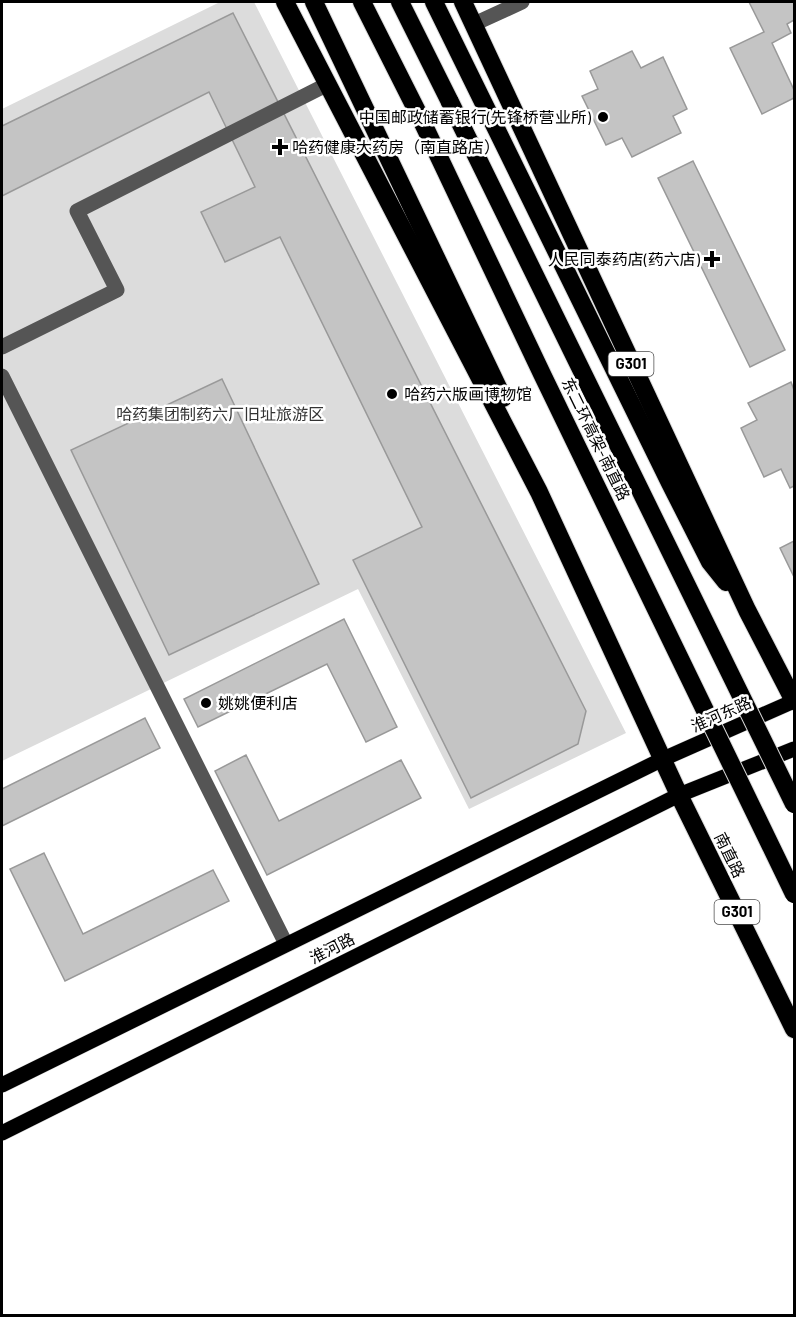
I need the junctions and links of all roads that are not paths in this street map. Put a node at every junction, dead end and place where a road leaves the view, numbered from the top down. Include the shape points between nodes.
1 (285, 2) edge
2 (314, 2) edge
3 (362, 2) edge
4 (400, 2) edge
5 (434, 2) edge
6 (463, 2) edge
7 (522, 2) edge
8 (474, 24) junction
9 (328, 84) junction
10 (2, 348) edge
11 (2, 376) edge
12 (539, 492) junction
13 (747, 610) junction
14 (795, 701) edge
15 (795, 749) edge
16 (663, 759) junction
17 (679, 795) junction
18 (795, 804) edge
19 (795, 894) edge
20 (286, 944) junction
21 (795, 1029) edge
22 (2, 1085) edge
23 (2, 1133) edge

1 - 9 highway, G301
2 - 12 highway via 498,386
3 - 19 highway, 东二环高架-南直路, bridge
4 - 18 highway, 东二环高架-南直路, bridge
5 - 13 highway via 710,562
6 - 8 highway, G301
7 - 8 street
8 - 13 highway, G301
9 - 10 street via 77,210 117,290
9 - 12 highway, G301
11 - 20 street
12 - 16 highway, G301
13 - 14 highway, G301
14 - 16 main road, 淮河东路
15 - 17 main road
16 - 17 highway, G301
16 - 20 main road, 淮河路
17 - 21 highway, 南直路 / G301
17 - 23 main road, 淮河路
20 - 22 main road, 淮河路

